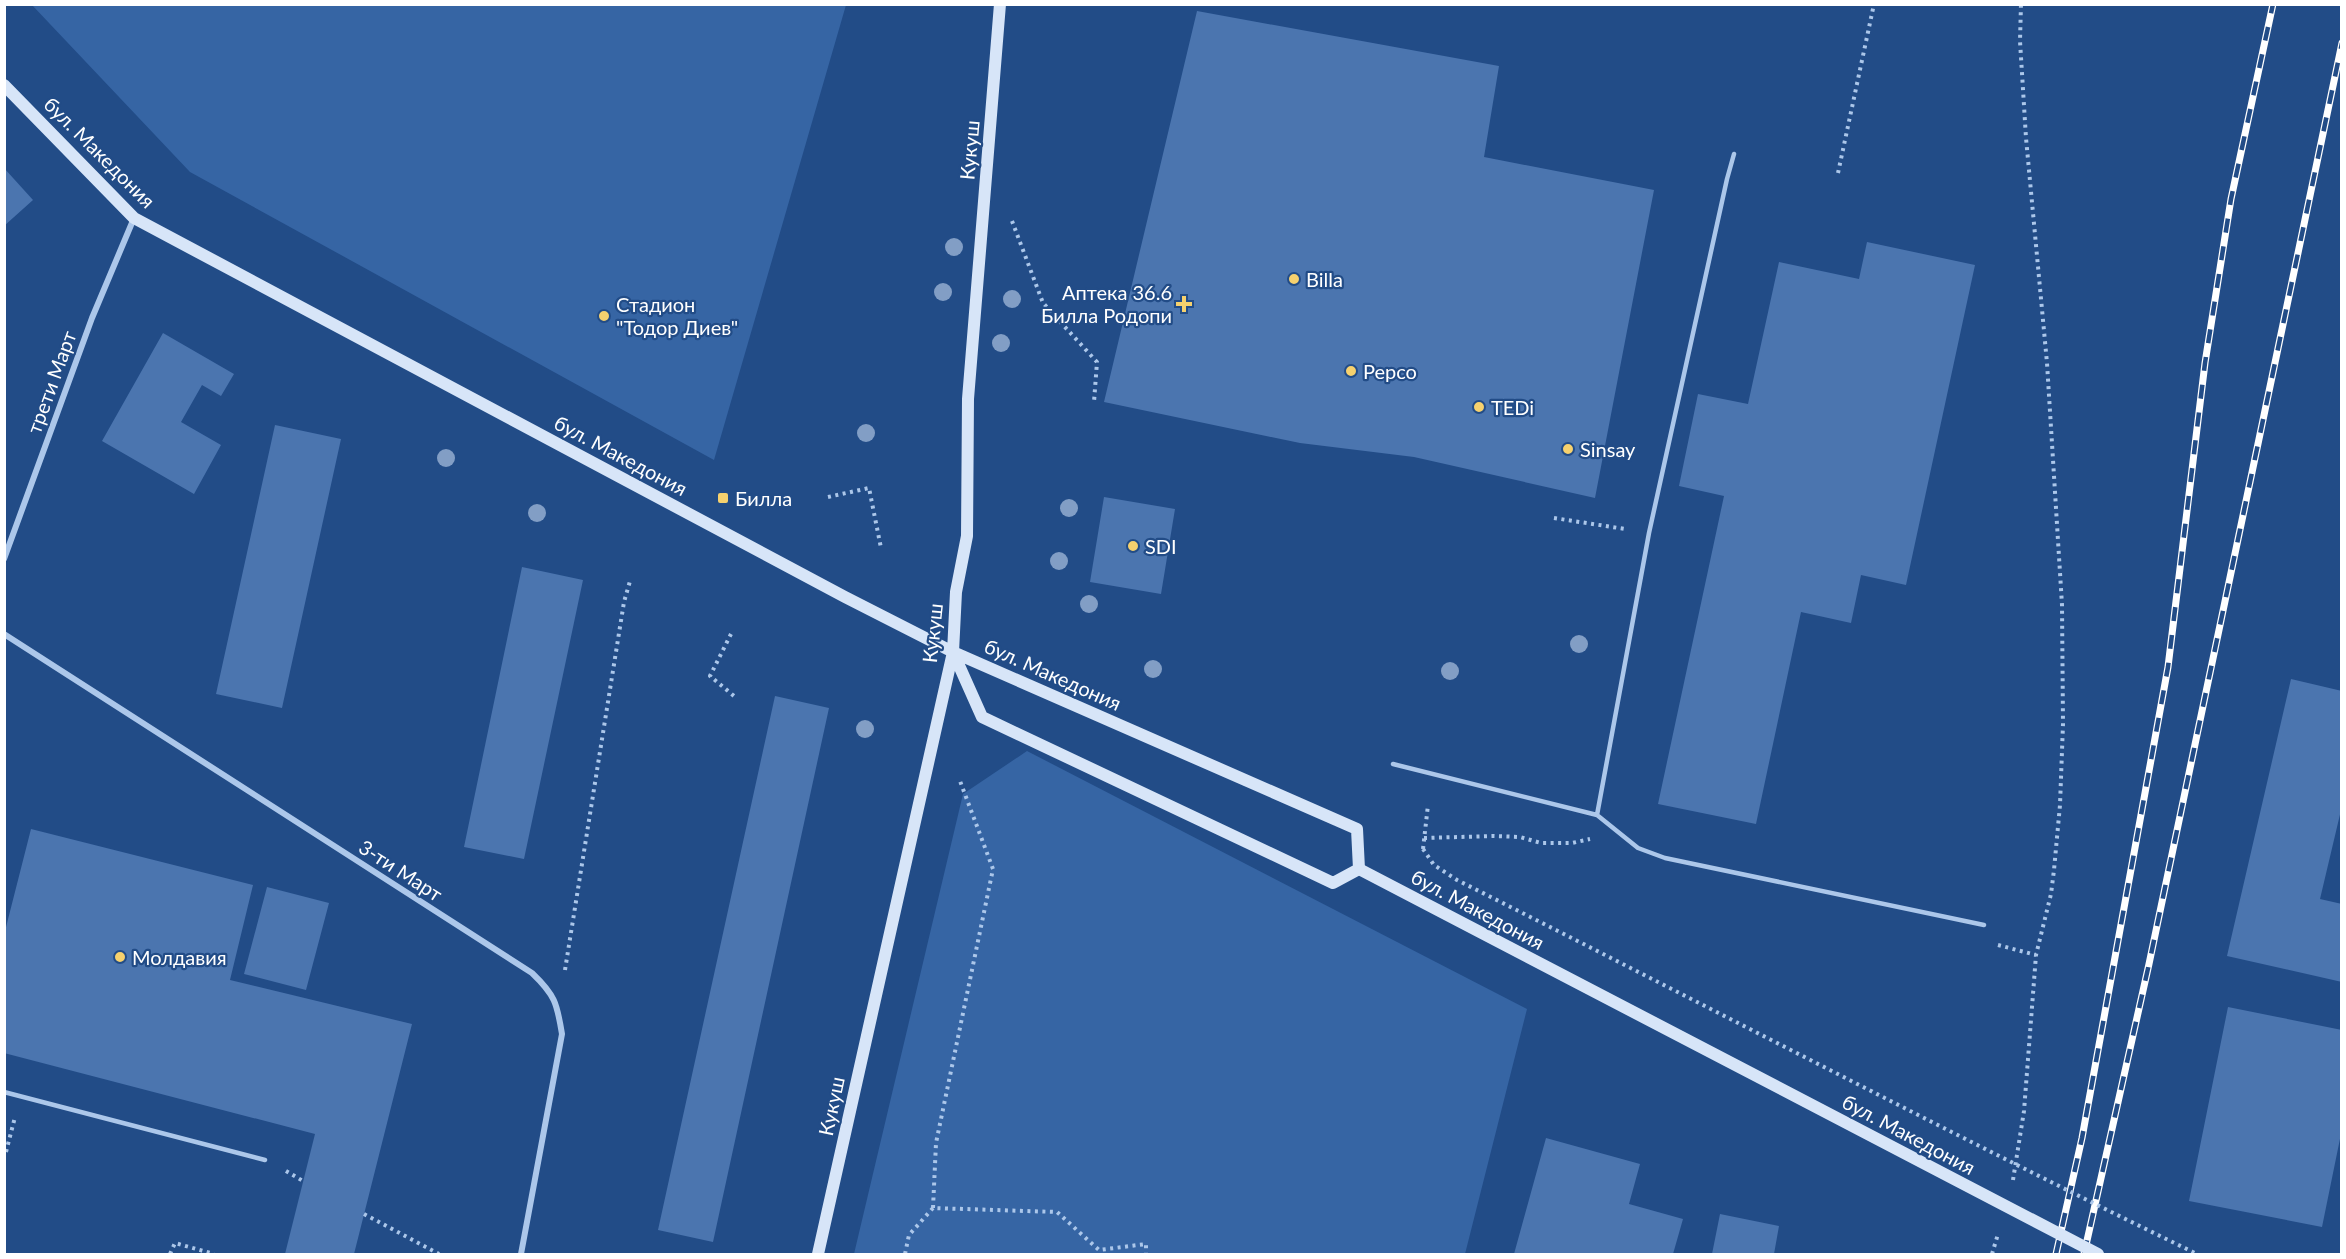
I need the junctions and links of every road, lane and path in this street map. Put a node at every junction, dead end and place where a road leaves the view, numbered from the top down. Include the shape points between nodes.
1 (1000, 4) edge
2 (1874, 4) edge
3 (2021, 4) edge
4 (4, 85) edge
5 (1734, 154) dead end
6 (1838, 173) dead end
7 (1011, 216) dead end
8 (134, 218) junction
9 (1094, 402) dead end
10 (828, 497) dead end
11 (1554, 518) dead end
12 (1649, 533) junction
13 (881, 548) dead end
14 (4, 559) edge
15 (630, 581) dead end
16 (4, 634) edge
17 (731, 634) dead end
18 (953, 652) junction
19 (734, 696) dead end
20 (1393, 764) dead end
21 (960, 781) dead end
22 (1428, 805) dead end
23 (1597, 815) junction
24 (1619, 834) junction
25 (1424, 838) junction
26 (1359, 869) junction
27 (1984, 925) dead end
28 (558, 1011) junction
29 (4, 1092) edge
30 (20, 1096) junction
31 (5, 1152) edge
32 (4, 1159) edge
33 (265, 1160) dead end
34 (2011, 1187) dead end
35 (933, 1208) junction
36 (364, 1214) dead end
37 (2001, 1226) dead end
38 (170, 1254) edge
39 (214, 1254) edge
40 (439, 1254) edge
41 (521, 1254) edge
42 (818, 1254) edge
43 (905, 1254) edge
44 (1146, 1254) edge
45 (1992, 1254) edge
46 (2098, 1254) edge
47 (2197, 1254) edge

1 - 18 street, Кукуш via 968,399 967,536 956,591
2 - 6 path
3 - 34 path via 2026,138 2047,363 2062,604 2062,724 2054,870 2036,955 2024,1111
4 - 8 street, бул. Македония
5 - 12 lane
7 - 9 path via 1043,303 1097,362
8 - 14 street, трети Март via 92,318
8 - 18 street, бул. Македония
10 - 13 path via 869,488
11 - 12 path
12 - 23 lane
15 - 28 path
16 - 28 street, 3-ти Март via 532,973 550,990
17 - 19 path via 710,676
18 - 26 street, бул. Македония via 1357,829
18 - 26 street via 982,717 1333,883
18 - 42 street, Кукуш
20 - 23 lane
21 - 35 path via 993,869 936,1143
22 - 25 path
23 - 24 lane
24 - 25 path via 1572,843 1494,836
24 - 27 lane via 1638,848 1665,858
25 - 47 path, bridge via 1423,849 1434,865 1457,880 2002,1160
26 - 46 street, бул. Македония, bridge
28 - 41 street, 3-ти Март via 562,1034
29 - 30 lane
30 - 31 path
30 - 33 lane
31 - 32 path
35 - 43 path via 909,1235
35 - 44 path via 1057,1212 1099,1250 1146,1244
36 - 40 path
37 - 45 path
38 - 39 path via 175,1243

